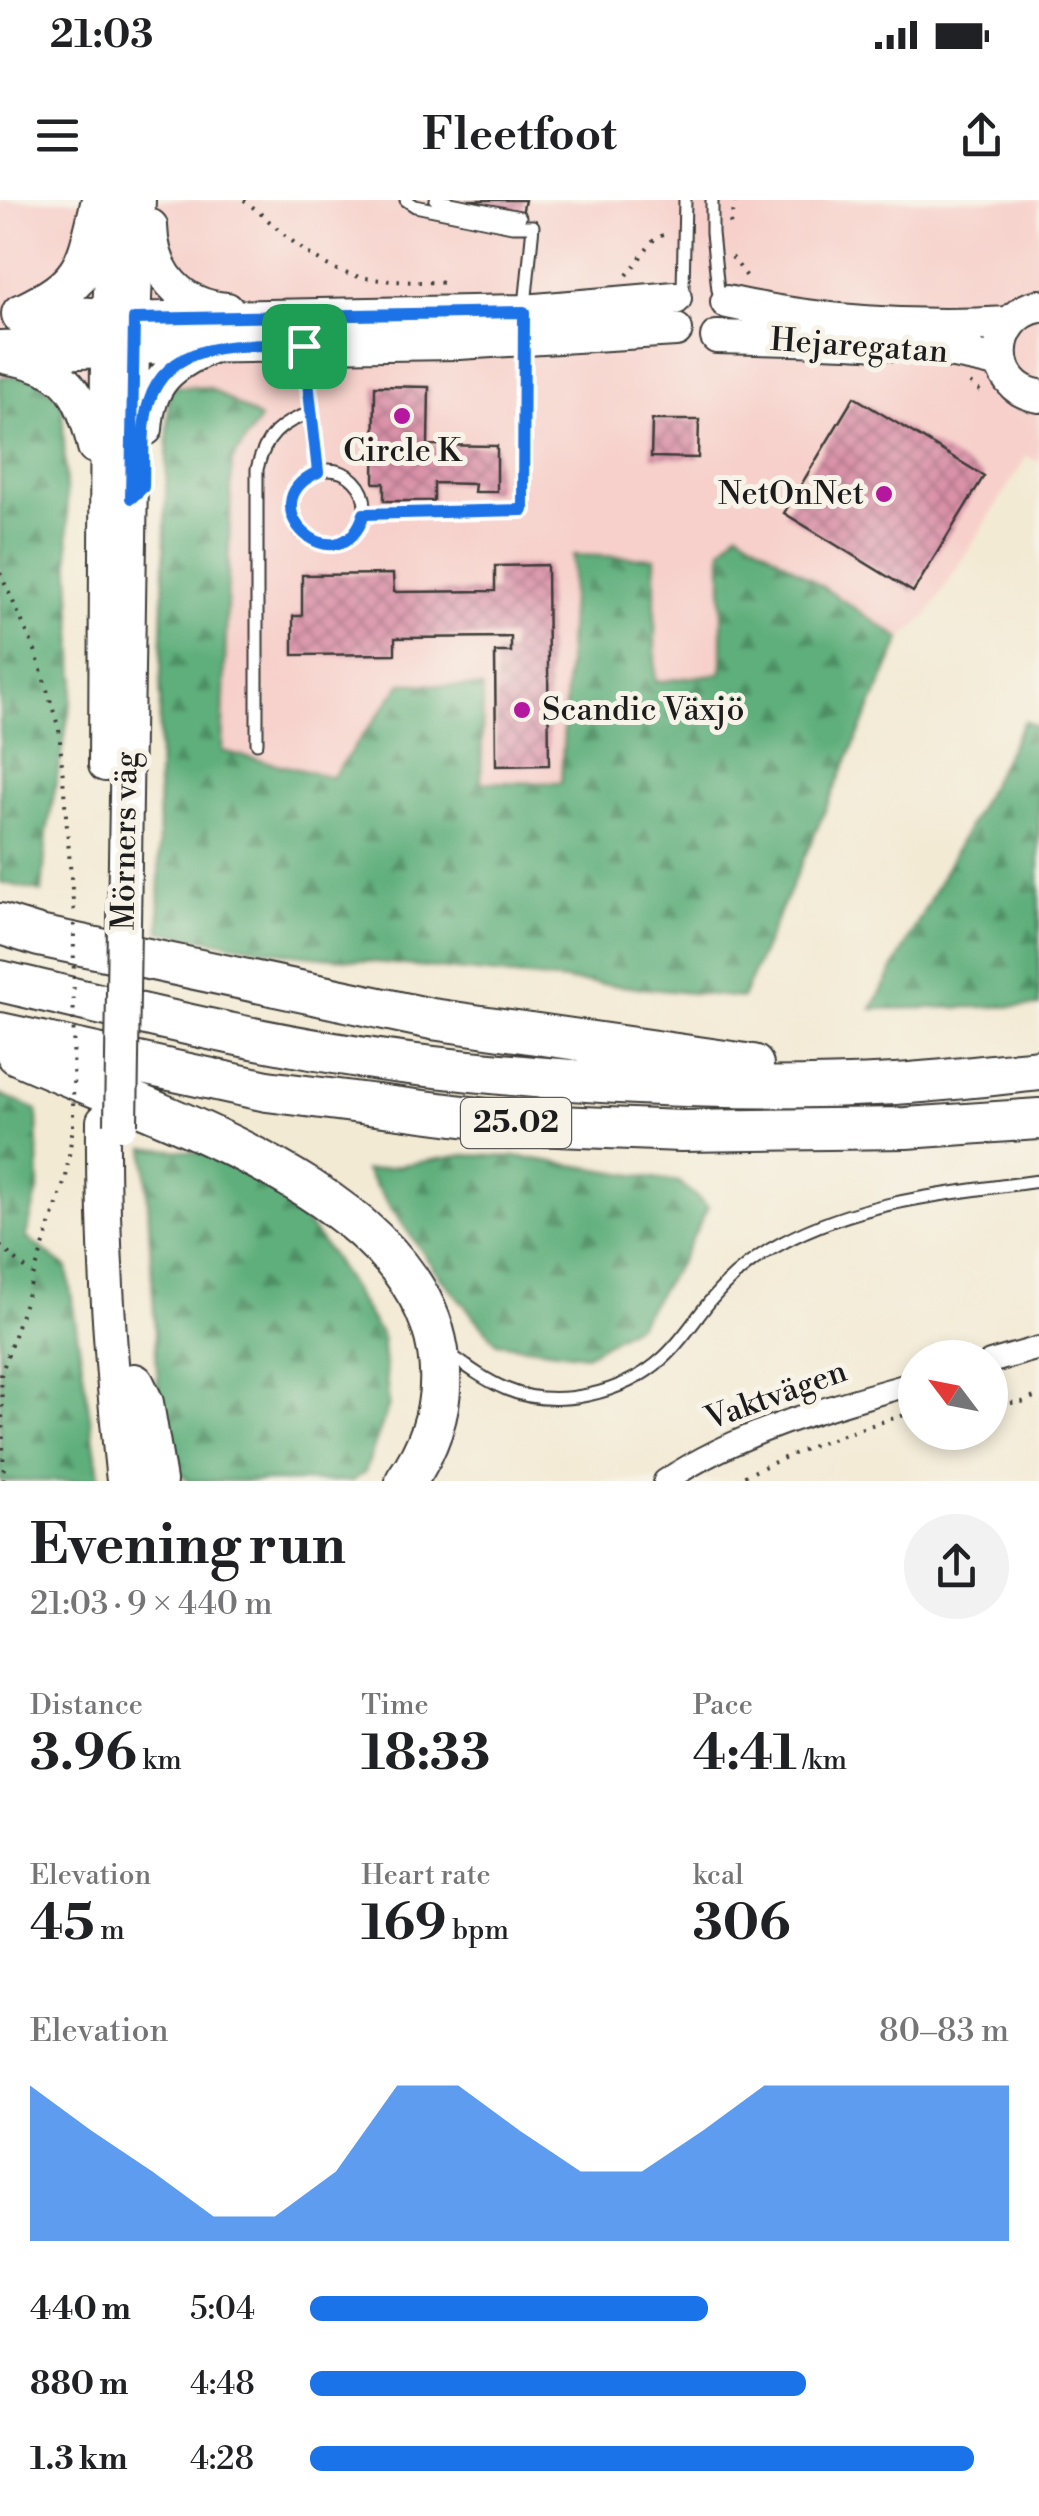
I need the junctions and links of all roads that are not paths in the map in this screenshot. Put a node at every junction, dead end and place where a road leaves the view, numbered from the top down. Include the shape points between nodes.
1 (102, 200) edge
2 (115, 200) edge
3 (140, 200) edge
4 (152, 200) edge
5 (406, 200) edge
6 (436, 200) edge
7 (685, 200) edge
8 (712, 200) edge
9 (520, 217) dead end
10 (723, 296) junction
11 (678, 306) junction
12 (1039, 306) edge
13 (11, 315) edge
14 (1009, 322) junction
15 (524, 325) junction
16 (298, 331) junction
17 (120, 333) junction
18 (718, 337) junction
19 (210, 347) junction
20 (0, 354) edge
21 (1000, 362) junction
22 (1039, 396) edge
23 (312, 413) junction
24 (318, 472) junction
25 (118, 496) junction
26 (364, 514) junction
27 (257, 743) dead end
28 (0, 924) edge
29 (0, 981) edge
30 (0, 1033) edge
31 (0, 1046) edge
32 (1039, 1070) edge
33 (896, 1084) junction
34 (1039, 1119) edge
35 (99, 1124) junction
36 (1039, 1181) edge
37 (437, 1344) junction
38 (1039, 1348) edge
39 (1008, 1357) edge
40 (134, 1384) junction
41 (898, 1388) edge
42 (124, 1481) edge
43 (145, 1481) edge
44 (156, 1481) edge
45 (406, 1481) edge
46 (664, 1481) edge

1 - 13 highway via 72,285 57,298
2 - 17 main road, Mörners väg
3 - 17 main road, Mörners väg
4 - 16 main road via 154,257 178,290 207,306 252,309
5 - 15 lane via 533,226
6 - 9 lane
7 - 11 lane
8 - 10 lane
10 - 11 main road via 701,284
10 - 14 main road, Hejaregatan via 855,320
10 - 18 main road via 729,321
11 - 15 main road
11 - 18 main road via 686,339
12 - 14 main road
13 - 17 highway
14 - 21 main road
15 - 16 main road
15 - 26 lane via 523,510
16 - 17 main road
16 - 19 main road
16 - 23 lane
17 - 19 main road
17 - 20 highway
17 - 25 main road, Mörners väg
18 - 21 main road, Hejaregatan via 907,346
19 - 25 main road via 183,360 154,391 146,416 143,487
20 - 25 main road via 50,369 75,391
21 - 22 main road via 1018,388
23 - 24 lane
23 - 27 lane via 271,435 257,469
24 - 26 lane via 353,480
24 - 26 lane via 294,494 293,520 303,534 336,544 351,536
25 - 35 main road, Mörners väg
28 - 33 highway via 432,1019
29 - 33 highway, 25.02 via 296,1046 418,1065 649,1084
30 - 34 highway, 25.02 via 267,1091 533,1125 681,1132
31 - 37 highway via 233,1147 345,1214 403,1272
32 - 33 highway, 25.02
35 - 40 main road, Mörners väg via 124,1258
35 - 42 main road, Mörners väg
36 - 37 lane via 870,1208 780,1244 732,1278 662,1359 607,1390 543,1398 508,1390
37 - 45 highway via 436,1421
38 - 39 street
40 - 43 main road, Mörners väg
40 - 44 highway
41 - 46 street, Vaktvägen via 760,1432

